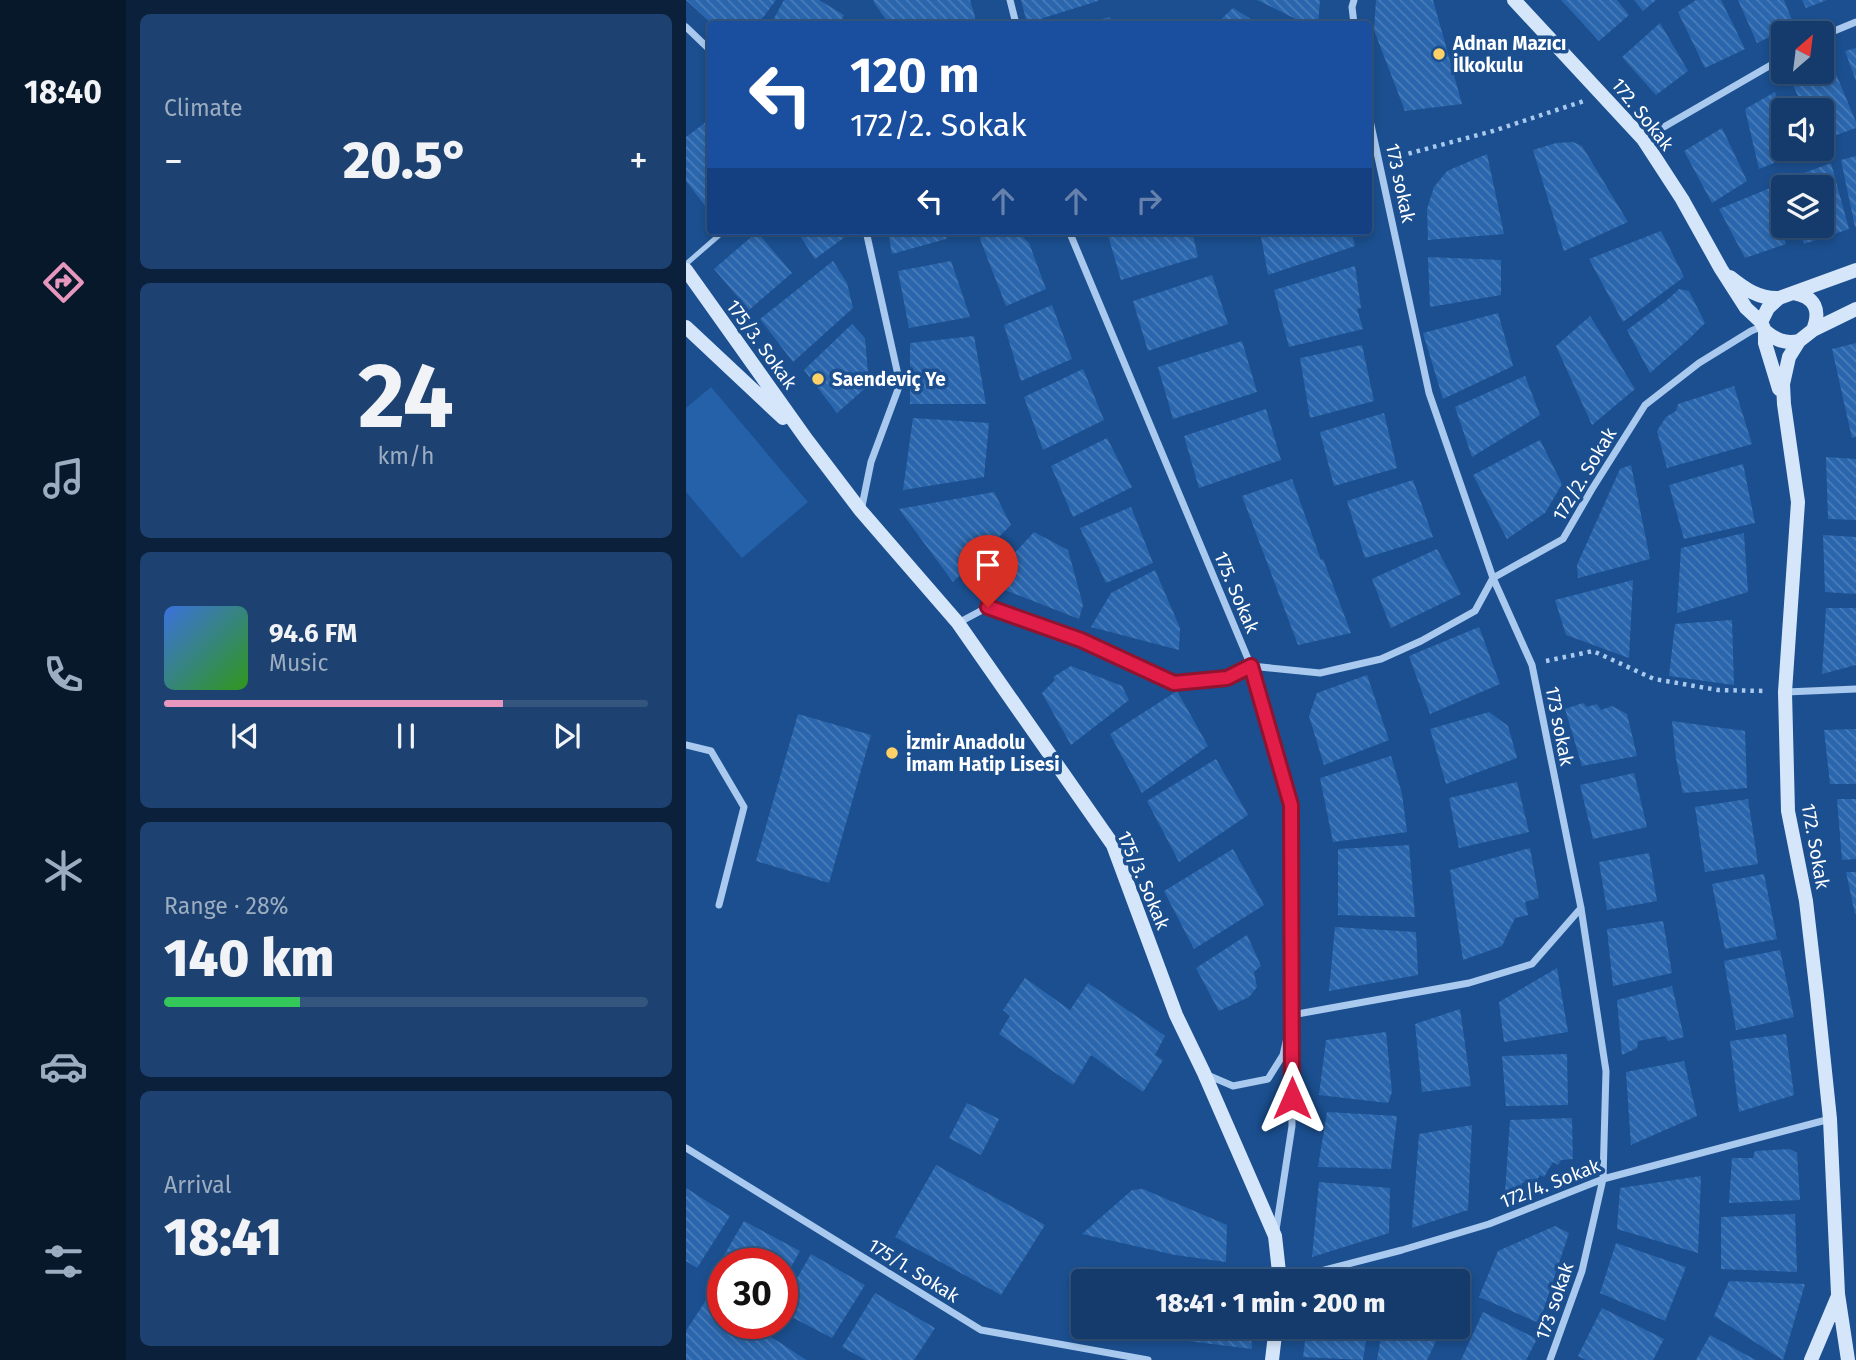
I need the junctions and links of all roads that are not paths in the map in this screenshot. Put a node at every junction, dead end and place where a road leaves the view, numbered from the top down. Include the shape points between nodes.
1 (1010, 0) edge
2 (1354, 0) edge
3 (1514, 0) edge
4 (1015, 21) edge
5 (1354, 21) edge
6 (1856, 22) edge
7 (686, 27) edge
8 (1834, 31) edge
9 (707, 47) edge
10 (1771, 65) edge
11 (1372, 126) edge
12 (1643, 139) junction
13 (719, 235) edge
14 (867, 235) edge
15 (1071, 235) edge
16 (686, 264) edge
17 (1721, 269) junction
18 (686, 270) edge
19 (1856, 270) edge
20 (1794, 293) junction
21 (1779, 298) junction
22 (1856, 309) edge
23 (686, 327) edge
24 (1763, 327) junction
25 (1813, 330) junction
26 (1799, 341) junction
27 (1784, 404) junction
28 (807, 440) junction
29 (861, 511) junction
30 (1493, 578) junction
31 (958, 623) junction
32 (1251, 666) junction
33 (1856, 689) edge
34 (1785, 692) junction
35 (686, 745) edge
36 (719, 905) dead end
37 (1581, 908) junction
38 (1292, 1015) junction
39 (1204, 1073) junction
40 (1830, 1119) junction
41 (686, 1148) edge
42 (1603, 1179) junction
43 (1275, 1236) junction
44 (1279, 1269) edge
45 (1328, 1269) edge
46 (1838, 1294) junction
47 (1274, 1339) edge
48 (1813, 1359) edge
49 (1149, 1360) edge
50 (1272, 1360) edge
51 (1550, 1360) edge
52 (1848, 1360) edge

1 - 4 street
2 - 5 street
3 - 12 main road, 172. Sokak
6 - 8 street
7 - 9 street
10 - 12 street
11 - 30 street, 173 sokak via 1429,393
12 - 17 main road, 172. Sokak
13 - 16 lane
14 - 29 street via 900,384 871,461
15 - 32 street, 175. Sokak
17 - 21 main road, 172. Sokak via 1754,294
17 - 24 main road, 172. Sokak
18 - 28 main road, 175/3. Sokak
19 - 20 main road
20 - 21 main road
20 - 25 main road via 1815,306
21 - 24 main road via 1768,308
22 - 25 main road, 172. Sokak
23 - 28 main road, 175/3. Sokak
24 - 26 main road via 1778,341
24 - 27 main road, 172. Sokak
24 - 30 street, 172/2. Sokak via 1699,363 1645,405 1563,539
25 - 26 main road, 172. Sokak
26 - 27 main road, 172. Sokak via 1784,375
27 - 34 main road, 172. Sokak via 1798,502
28 - 29 main road, 175/3. Sokak
29 - 31 main road, 175/3. Sokak
30 - 32 street via 1475,611 1381,659 1320,673
30 - 37 street, 173 sokak via 1532,665
31 - 32 street via 988,607 1081,640 1174,683 1227,678
31 - 39 main road, 175/3. Sokak via 1113,845 1176,1014
32 - 38 street, 175. Sokak via 1291,805
33 - 34 street
34 - 40 main road, 172. Sokak via 1788,811 1806,901
35 - 36 street via 711,751 744,807
37 - 38 street via 1532,964 1469,983
37 - 42 street, 173 sokak via 1606,1071
38 - 39 street via 1283,1055 1268,1079 1233,1086
38 - 43 street, 175. Sokak via 1292,1126
39 - 43 main road, 175/3. Sokak
40 - 42 street, 172/4. Sokak
40 - 46 main road, 172. Sokak
41 - 49 street, 175/1. Sokak via 981,1330
42 - 45 street, 172/4. Sokak via 1489,1224
42 - 51 street, 173 sokak via 1582,1271
43 - 44 main road, 175/3. Sokak
46 - 48 main road, 172. Sokak
46 - 52 main road, 172. Sokak
47 - 50 main road

